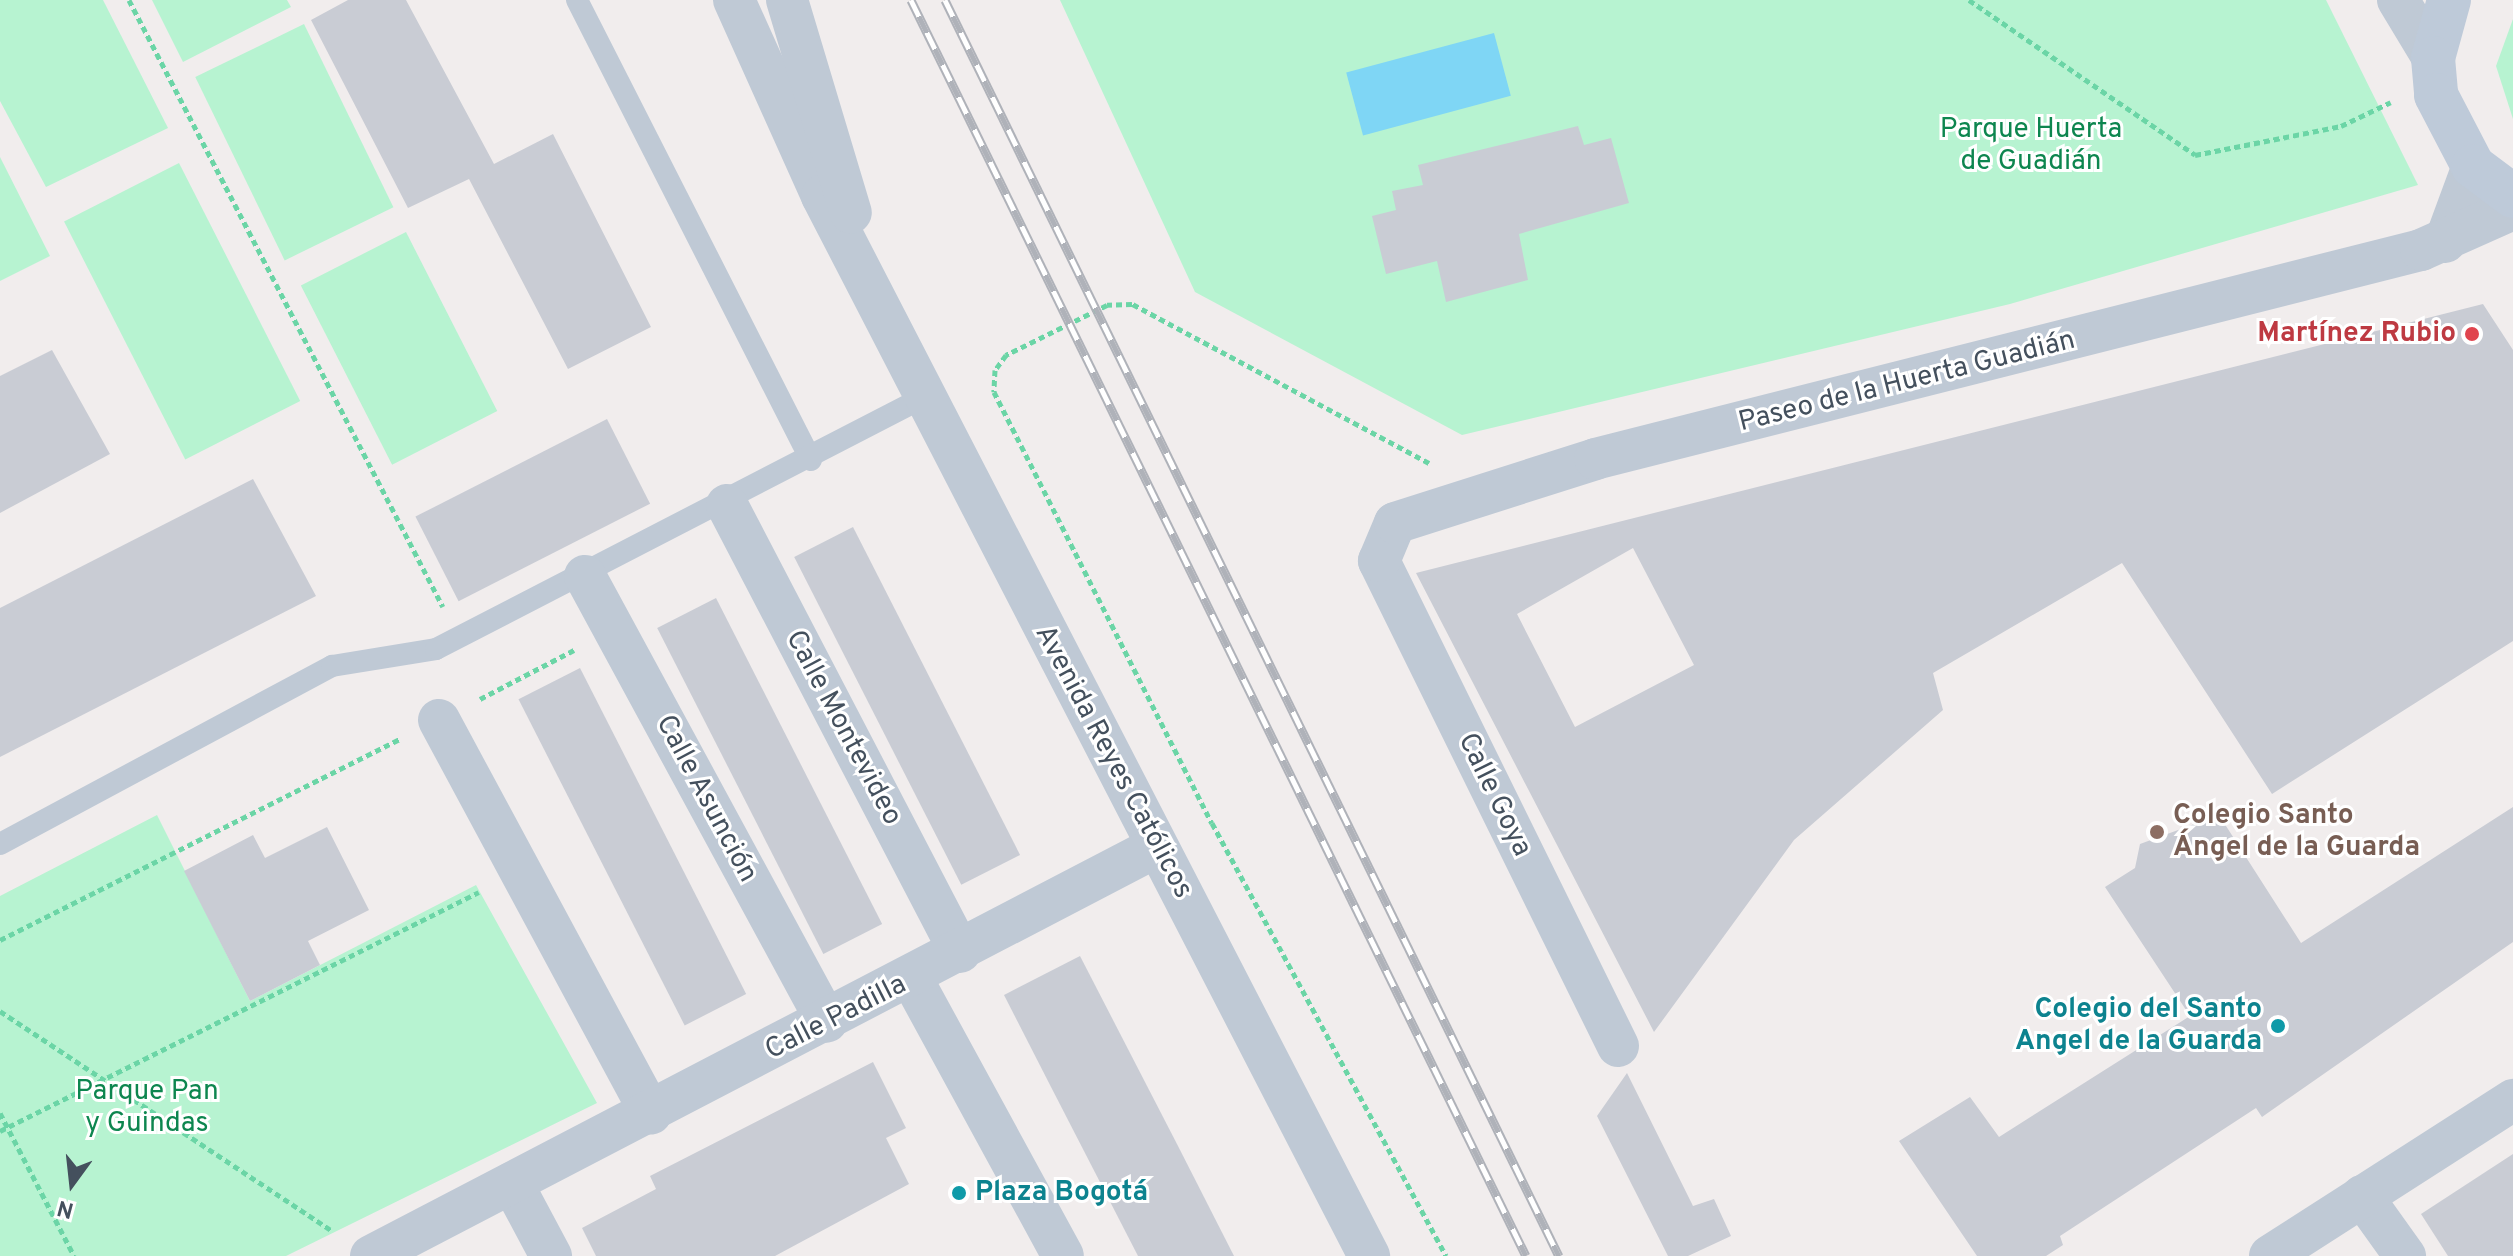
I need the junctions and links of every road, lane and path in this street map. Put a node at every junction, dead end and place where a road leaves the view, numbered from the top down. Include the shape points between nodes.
1 (129, 0) edge
2 (577, 0) edge
3 (734, 0) edge
4 (787, 0) edge
5 (1969, 0) edge
6 (2398, 0) edge
7 (2449, 0) edge
8 (2433, 58) junction
9 (2380, 104) dead end
10 (2473, 166) junction
11 (2513, 196) edge
12 (2513, 209) edge
13 (2445, 242) junction
14 (864, 264) junction
15 (926, 396) junction
16 (811, 460) junction
17 (1441, 461) dead end
18 (727, 505) junction
19 (1382, 543) joint
20 (585, 576) junction
21 (614, 629) junction
22 (459, 639) junction
23 (439, 720) junction
24 (0, 844) edge
25 (1156, 847) junction
26 (521, 871) junction
27 (0, 940) edge
28 (960, 952) junction
29 (912, 979) junction
30 (0, 1011) edge
31 (827, 1022) junction
32 (1618, 1046) dead end
33 (103, 1079) junction
34 (2513, 1100) edge
35 (0, 1113) edge
36 (651, 1113) junction
37 (8, 1127) junction
38 (0, 1131) edge
39 (512, 1183) junction
40 (2362, 1196) junction
41 (358, 1248) edge
42 (74, 1256) edge
43 (551, 1256) edge
44 (1063, 1256) edge
45 (1369, 1256) edge
46 (1446, 1256) edge
47 (2270, 1256) edge
48 (2405, 1256) edge

1 - 22 path
2 - 16 lane
3 - 14 street, Avenida Reyes Católicos via 822,196
4 - 14 street, Avenida Reyes Católicos
5 - 9 path via 2195,155 2341,126
6 - 8 street
7 - 8 main road
8 - 10 main road via 2449,133
10 - 11 main road
10 - 13 street
12 - 13 street, Paseo de la Huerta Guadián
13 - 19 street, Paseo de la Huerta Guadián via 1520,479 1395,523
14 - 15 street, Avenida Reyes Católicos
15 - 16 lane
15 - 25 street, Avenida Reyes Católicos
16 - 18 lane
17 - 46 path via 1400,452 1132,304 1107,305 1006,355 995,370 994,392 1212,823
18 - 20 lane
18 - 28 street, Calle Montevideo
19 - 32 street, Calle Goya via 1379,561
20 - 21 street, Calle Asunción
20 - 22 lane
21 - 23 path
21 - 31 street, Calle Asunción
22 - 24 lane via 424,652 332,666
23 - 26 street
23 - 27 path
25 - 28 street, Calle Padilla
25 - 45 street, Avenida Reyes Católicos
26 - 33 path
26 - 36 street
28 - 29 street, Calle Padilla
29 - 31 street, Calle Padilla
29 - 44 street
30 - 33 path
31 - 36 street, Calle Padilla
33 - 37 path
33 - 41 path
34 - 40 street
35 - 37 path
36 - 39 street, Calle Padilla
37 - 38 path
37 - 42 path
39 - 41 street, Calle Padilla
39 - 43 street
40 - 47 street
40 - 48 street

